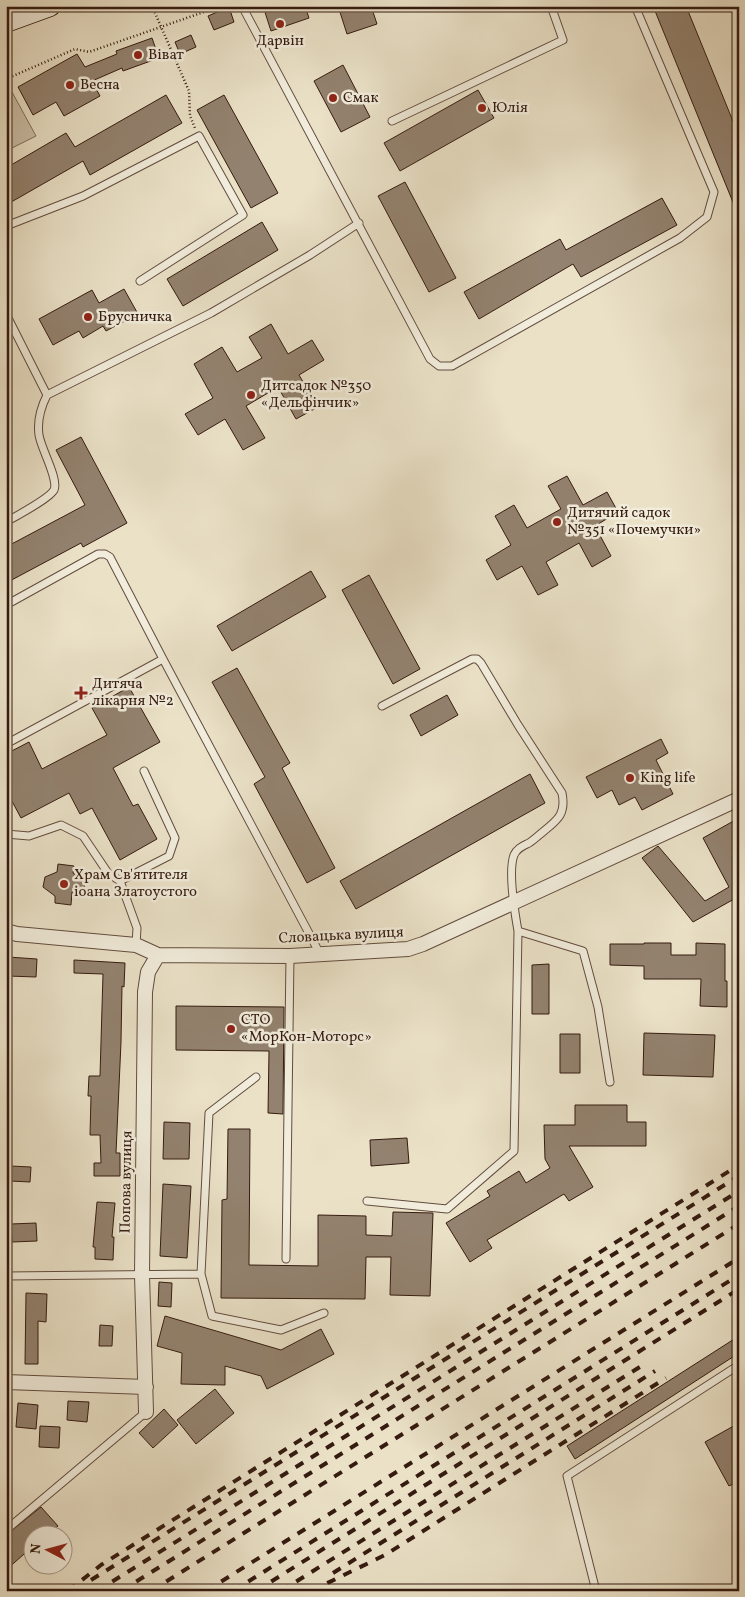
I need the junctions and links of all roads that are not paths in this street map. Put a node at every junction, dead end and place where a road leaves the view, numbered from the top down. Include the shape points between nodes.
1 (50, 6) edge
2 (242, 6) edge
3 (552, 6) edge
4 (635, 6) edge
5 (6, 22) edge
6 (392, 120) dead end
7 (359, 223) junction
8 (6, 226) edge
9 (140, 281) dead end
10 (6, 314) edge
11 (47, 395) junction
12 (6, 522) edge
13 (6, 605) edge
14 (163, 659) junction
15 (382, 706) dead end
16 (6, 744) edge
17 (144, 770) dead end
18 (739, 800) edge
19 (6, 834) edge
20 (120, 881) junction
21 (513, 902) junction
22 (6, 931) edge
23 (518, 932) junction
24 (136, 945) junction
25 (320, 954) junction
26 (158, 955) junction
27 (290, 956) junction
28 (256, 1076) dead end
29 (610, 1082) dead end
30 (366, 1201) dead end
31 (286, 1259) dead end
32 (201, 1274) junction
33 (142, 1275) junction
34 (6, 1276) edge
35 (324, 1313) dead end
36 (739, 1365) edge
37 (6, 1382) edge
38 (146, 1387) junction
39 (146, 1412) joint
40 (6, 1530) edge
41 (596, 1591) edge

1 - 5 main road
2 - 7 lane
3 - 6 lane via 563,40
4 - 7 lane via 714,192 707,217 680,238 452,366 439,366 430,359
7 - 11 lane via 211,313
8 - 9 lane via 83,196 199,136 242,215
10 - 11 lane
11 - 12 lane via 38,420 39,434 56,481 54,490
13 - 14 lane via 98,554 105,554 110,557
14 - 16 lane
14 - 25 lane
15 - 21 lane via 472,659 482,663 562,793 564,803 556,822 520,847 514,855
17 - 20 lane via 175,838 169,856
18 - 21 street, Словацька вулиця
19 - 20 lane via 29,836 61,825 83,836 108,873
20 - 24 lane via 137,928
21 - 23 lane
21 - 25 street, Словацька вулиця via 408,950
22 - 24 street, Словацька вулиця
23 - 29 lane via 583,951 598,1007
23 - 30 lane via 514,1151 447,1209
24 - 26 street, Словацька вулиця
25 - 27 street, Словацька вулиця
26 - 27 street, Словацька вулиця
26 - 33 street, Попова вулиця via 148,972 145,992
27 - 31 lane
28 - 32 lane via 209,1113
32 - 33 lane
32 - 35 lane via 212,1316 281,1330
33 - 34 lane
33 - 38 street, Попова вулиця
36 - 41 lane via 567,1476
37 - 38 street
38 - 39 street, Попова вулиця
39 - 40 lane

